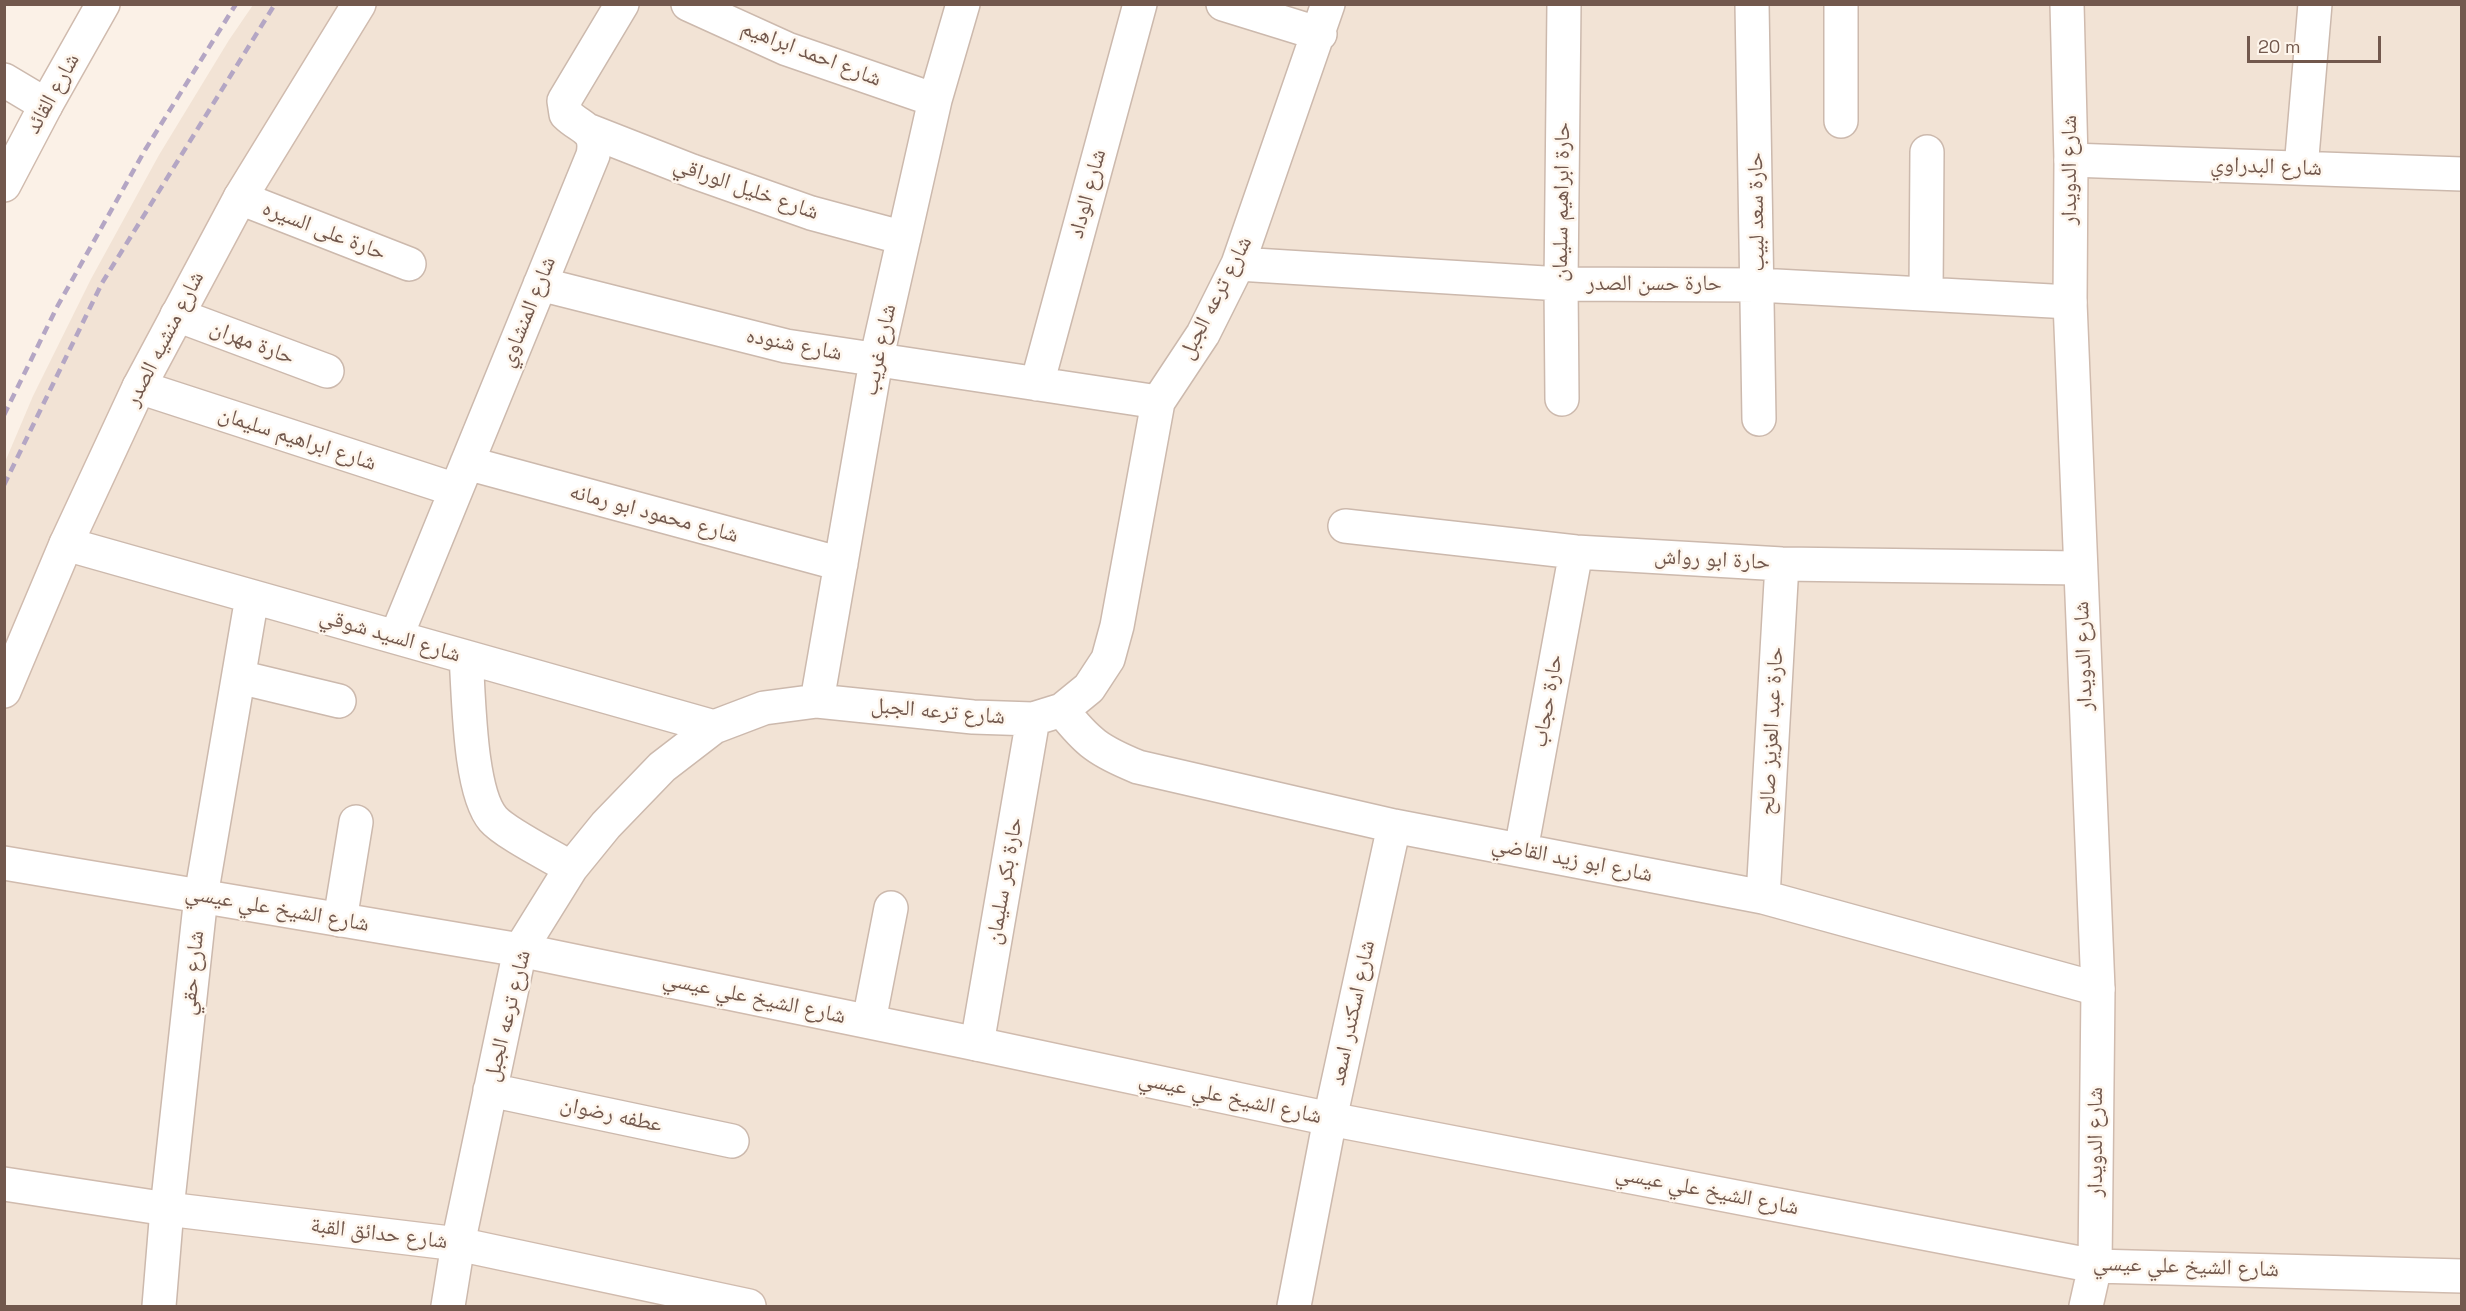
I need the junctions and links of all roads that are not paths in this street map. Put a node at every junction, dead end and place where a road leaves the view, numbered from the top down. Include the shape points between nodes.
1 (104, 4) edge
2 (359, 4) edge
3 (622, 4) edge
4 (688, 4) edge
5 (963, 4) edge
6 (1140, 4) edge
7 (1223, 4) edge
8 (1564, 4) edge
9 (1752, 4) edge
10 (1841, 4) edge
11 (2067, 4) edge
12 (2315, 4) edge
13 (1324, 19) edge
14 (4, 80) edge
15 (935, 100) junction
16 (46, 105) junction
17 (1841, 121) dead end
18 (590, 131) junction
19 (1927, 152) dead end
20 (2071, 160) junction
21 (2301, 168) junction
22 (2462, 174) edge
23 (4, 185) edge
24 (240, 198) junction
25 (904, 238) junction
26 (409, 264) dead end
27 (1238, 264) junction
28 (540, 284) junction
29 (1561, 284) junction
30 (1758, 285) junction
31 (1926, 294) junction
32 (2070, 302) junction
33 (177, 315) junction
34 (876, 361) junction
35 (327, 371) dead end
36 (1037, 384) junction
37 (139, 387) junction
38 (1562, 399) dead end
39 (1158, 402) junction
40 (1759, 419) dead end
41 (462, 477) junction
42 (1345, 526) dead end
43 (66, 544) junction
44 (1576, 552) junction
45 (842, 564) junction
46 (1782, 564) junction
47 (2080, 568) junction
48 (252, 597) junction
49 (396, 637) junction
50 (465, 657) junction
51 (239, 677) junction
52 (4, 691) edge
53 (339, 701) dead end
54 (817, 701) junction
55 (1048, 715) junction
56 (714, 727) junction
57 (356, 822) dead end
58 (1394, 826) junction
59 (1521, 850) junction
60 (4, 862) edge
61 (571, 868) junction
62 (201, 896) junction
63 (1762, 897) junction
64 (891, 908) dead end
65 (340, 920) junction
66 (520, 950) junction
67 (2098, 989) junction
68 (869, 1021) junction
69 (977, 1044) junction
70 (490, 1090) junction
71 (1330, 1119) junction
72 (732, 1141) dead end
73 (4, 1184) edge
74 (167, 1209) junction
75 (458, 1244) junction
76 (2096, 1266) junction
77 (2462, 1275) edge
78 (159, 1306) edge
79 (448, 1306) edge
80 (749, 1306) edge
81 (1294, 1306) edge
82 (2086, 1306) edge

1 - 16 street, شارع القائد
2 - 24 street, شارع منشيه الصدر
3 - 18 street via 564,101 566,114
4 - 15 street, شارع احمد ابراهيم via 787,49
5 - 15 street, شارع غريب
6 - 36 street, شارع الوداد
7 - 13 street
8 - 29 street, حارة ابراهيم سليمان
9 - 30 street, حارة سعد لبيب
10 - 17 street
11 - 20 street, شارع الدويدار
12 - 21 street
13 - 27 street, شارع ترعه الجبل
14 - 16 street
15 - 25 street, شارع غريب
16 - 23 street, شارع القائد
18 - 25 street, شارع خليل الوراقي via 811,213
18 - 28 street, شارع المنشاوي via 593,155
19 - 31 street
20 - 21 street, شارع البدراوي
20 - 32 street, شارع الدويدار
21 - 22 street, شارع البدراوي
24 - 26 street, حارة على السيره
24 - 33 street, شارع منشيه الصدر
25 - 34 street, شارع غريب
27 - 29 street, حارة حسن الصدر
27 - 39 street, شارع ترعه الجبل via 1203,334
28 - 34 street, شارع شنوده via 786,346
28 - 41 street, شارع المنشاوي
29 - 30 street, حارة حسن الصدر
29 - 38 street, حارة ابراهيم سليمان
30 - 31 street, حارة حسن الصدر
30 - 40 street, حارة سعد لبيب
31 - 32 street, حارة حسن الصدر
32 - 47 street, شارع الدويدار
33 - 35 street, حارة مهران
33 - 37 street, شارع منشيه الصدر
34 - 36 street, شارع شنوده
34 - 45 street, شارع غريب
36 - 39 street, شارع شنوده
37 - 41 street, شارع ابراهيم سليمان
37 - 43 street, شارع منشيه الصدر
39 - 55 street, شارع ترعه الجبل via 1108,659 1089,688
41 - 45 street, شارع محمود ابو رمانه
41 - 49 street, شارع المنشاوي
42 - 44 street, حارة ابو رواش
43 - 48 street, شارع السيد شوقي
43 - 52 street, شارع منشيه الصدر
44 - 46 street, حارة ابو رواش
44 - 59 street, حارة حجاب
45 - 54 street, شارع غريب
46 - 47 street, حارة ابو رواش
46 - 63 street, حارة عبد العزيز صالح
47 - 67 street, شارع الدويدار
48 - 49 street, شارع السيد شوقي
48 - 51 street, شارع حقي
49 - 50 street, شارع السيد شوقي
50 - 56 street, شارع السيد شوقي
50 - 61 street via 477,776 493,819
51 - 53 street
51 - 62 street, شارع حقي
54 - 55 street, شارع ترعه الجبل via 973,717
54 - 56 street, شارع ترعه الجبل via 764,708
55 - 58 street, شارع ابو زيد القاضي via 1105,753 1138,767
55 - 69 street, حارة بكر سليمان
56 - 61 street, شارع ترعه الجبل via 662,767
57 - 65 street
58 - 59 street, شارع ابو زيد القاضي
58 - 71 street, شارع اسكندر اسعد
59 - 63 street, شارع ابو زيد القاضي
60 - 62 street, شارع الشيخ علي عيسي
61 - 66 street, شارع ترعه الجبل
62 - 65 street, شارع الشيخ علي عيسي
62 - 74 street, شارع حقي
63 - 67 street, شارع ابو زيد القاضي
64 - 68 street
65 - 66 street, شارع الشيخ علي عيسي
66 - 68 street, شارع الشيخ علي عيسي
66 - 70 street, شارع ترعه الجبل
67 - 76 street, شارع الدويدار
68 - 69 street, شارع الشيخ علي عيسي
69 - 71 street, شارع الشيخ علي عيسي
70 - 72 street, عطفه رضوان
70 - 75 street, شارع ترعه الجبل
71 - 76 street, شارع الشيخ علي عيسي
71 - 81 street, شارع اسكندر اسعد
73 - 74 street, شارع حدائق القبة
74 - 75 street, شارع حدائق القبة
74 - 78 street, شارع حقي
75 - 79 street, شارع ترعه الجبل
75 - 80 street, شارع حدائق القبة
76 - 77 street, شارع الشيخ علي عيسي
76 - 82 street, شارع الدويدار

